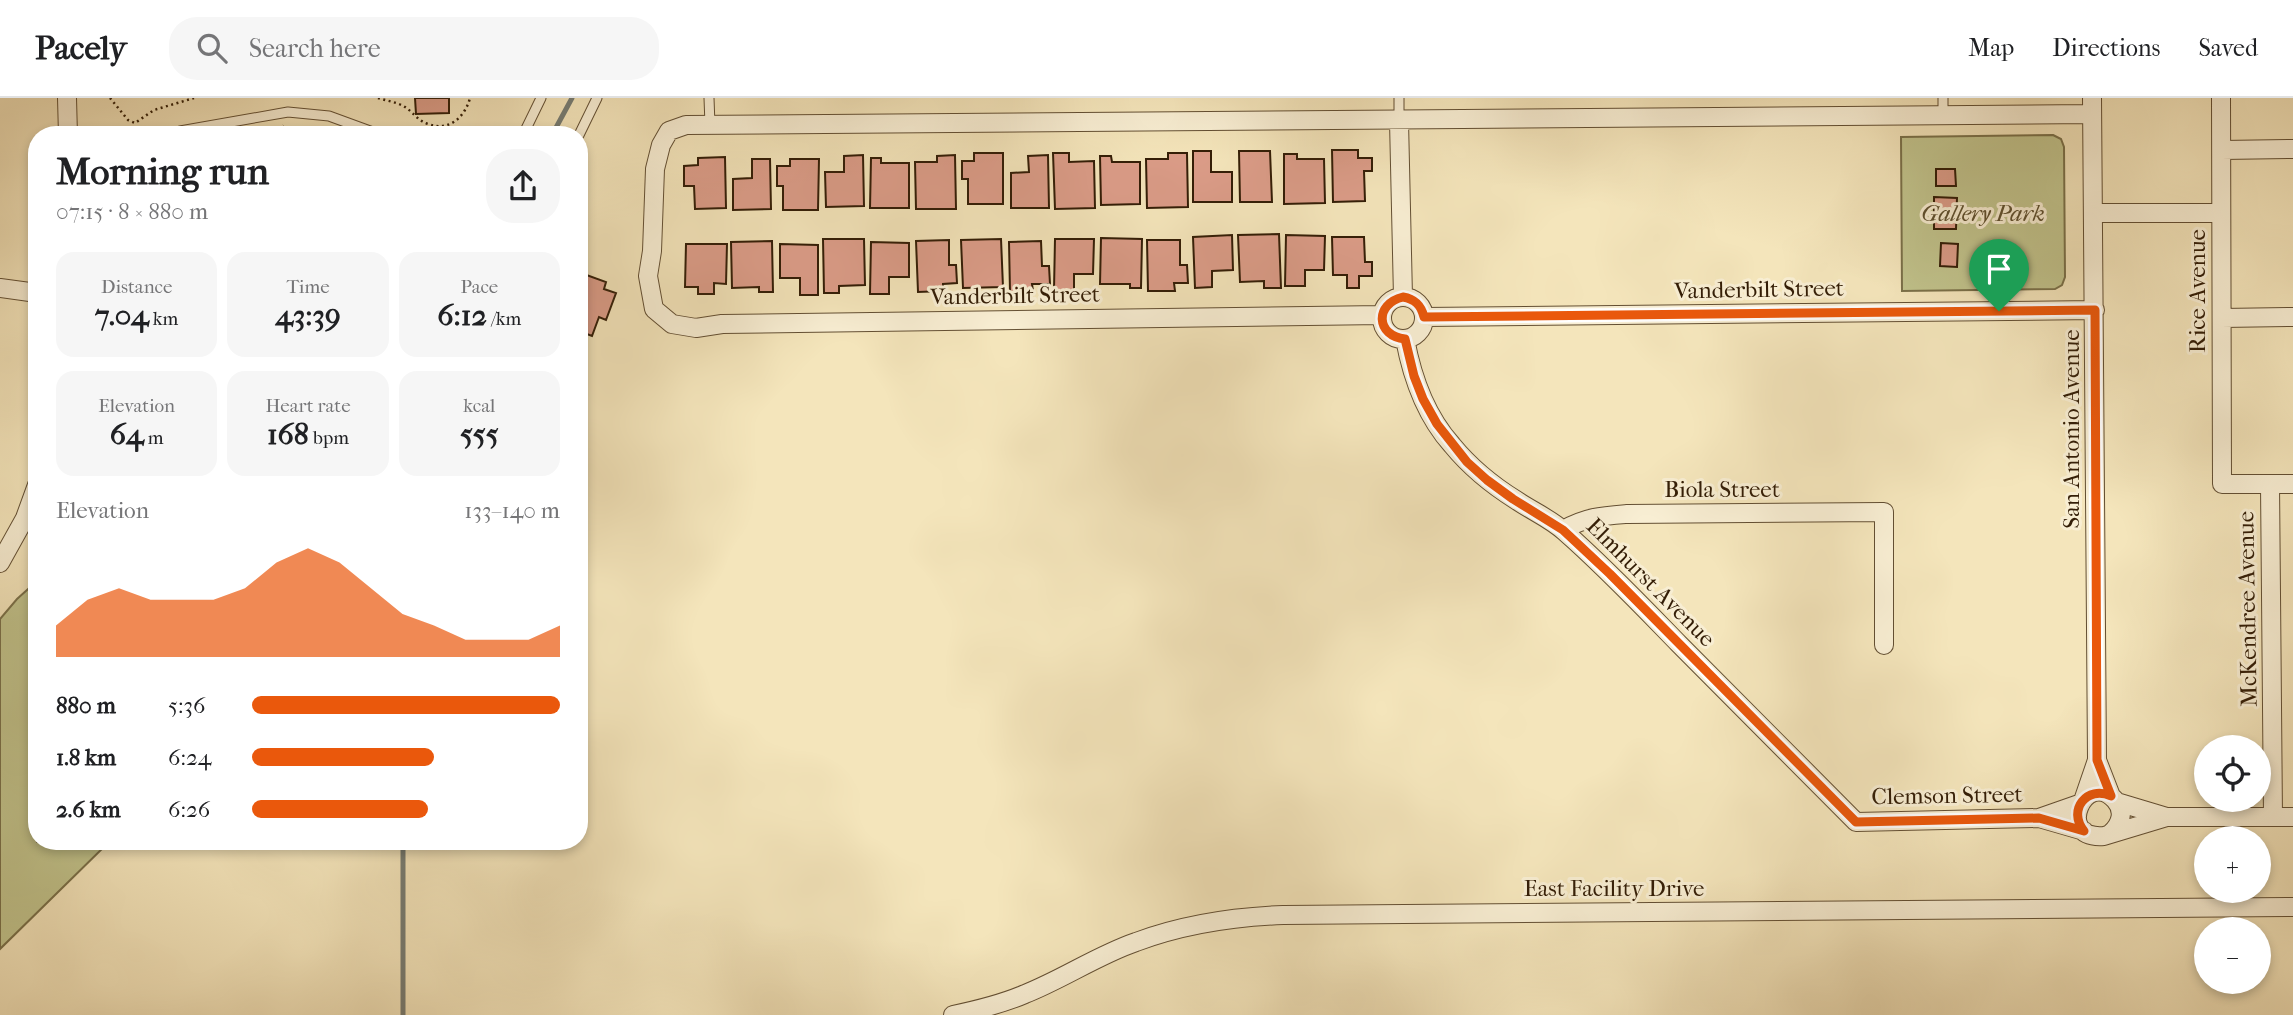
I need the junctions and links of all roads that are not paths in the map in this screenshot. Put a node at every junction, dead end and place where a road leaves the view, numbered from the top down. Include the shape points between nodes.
1 (67, 98) edge
2 (541, 98) edge
3 (597, 98) edge
4 (709, 98) edge
5 (1399, 98) edge
6 (2221, 98) edge
7 (2092, 106) edge
8 (1943, 107) edge
9 (1399, 121) junction
10 (710, 125) junction
11 (68, 126) edge
12 (208, 126) edge
13 (354, 126) edge
14 (527, 126) edge
15 (583, 126) edge
16 (2293, 149) edge
17 (2222, 150) junction
18 (2094, 213) junction
19 (2221, 213) junction
20 (0, 288) edge
21 (28, 292) edge
22 (1403, 297) junction
23 (2095, 310) junction
24 (1382, 315) junction
25 (1424, 317) junction
26 (2293, 317) edge
27 (2222, 318) junction
28 (1405, 339) junction
29 (2270, 484) junction
30 (2293, 484) edge
31 (28, 510) edge
32 (1563, 530) junction
33 (0, 563) edge
34 (1884, 645) dead end
35 (2097, 760) junction
36 (2114, 799) junction
37 (2081, 801) junction
38 (2167, 817) junction
39 (2273, 817) junction
40 (2293, 817) edge
41 (2039, 818) junction
42 (1856, 822) joint
43 (2084, 831) junction
44 (2111, 833) junction
45 (2293, 908) edge
46 (953, 1015) edge

1 - 11 street
2 - 14 lane
3 - 15 lane
4 - 10 lane
5 - 9 lane
6 - 17 street, Rice Avenue
7 - 8 street
7 - 18 street, San Antonio Avenue
8 - 9 street
9 - 10 street
9 - 22 street
10 - 24 street, Vanderbilt Street via 669,131 655,169 648,276 654,309 673,324 696,328 722,324
12 - 13 lane via 288,112
16 - 17 street
17 - 19 street, Rice Avenue
18 - 19 street
18 - 23 street, San Antonio Avenue
19 - 27 street, Rice Avenue
20 - 21 street
22 - 24 street via 1388,303
22 - 25 street via 1416,301
23 - 25 street, Vanderbilt Street
23 - 35 street, San Antonio Avenue
24 - 28 street via 1387,331
25 - 28 street via 1420,331
26 - 27 street
27 - 29 street, Rice Avenue via 2222,484
28 - 32 street, Elmhurst Avenue via 1423,399 1450,443 1487,480
29 - 30 street
29 - 39 street, McKendree Avenue
31 - 33 street
32 - 34 street, Biola Street via 1595,516 1627,514 1884,512
32 - 42 street, Elmhurst Avenue
35 - 36 street, San Antonio Avenue
35 - 37 street, San Antonio Avenue
36 - 37 street via 2097,793
36 - 38 street
36 - 44 street via 2121,815
37 - 41 street, Clemson Street
37 - 43 street via 2077,818
38 - 39 street
38 - 44 street
39 - 40 street
41 - 42 street, Clemson Street
41 - 43 street, Clemson Street
43 - 44 street via 2097,837
45 - 46 street, East Facility Drive via 1236,917 1134,942 1025,994

